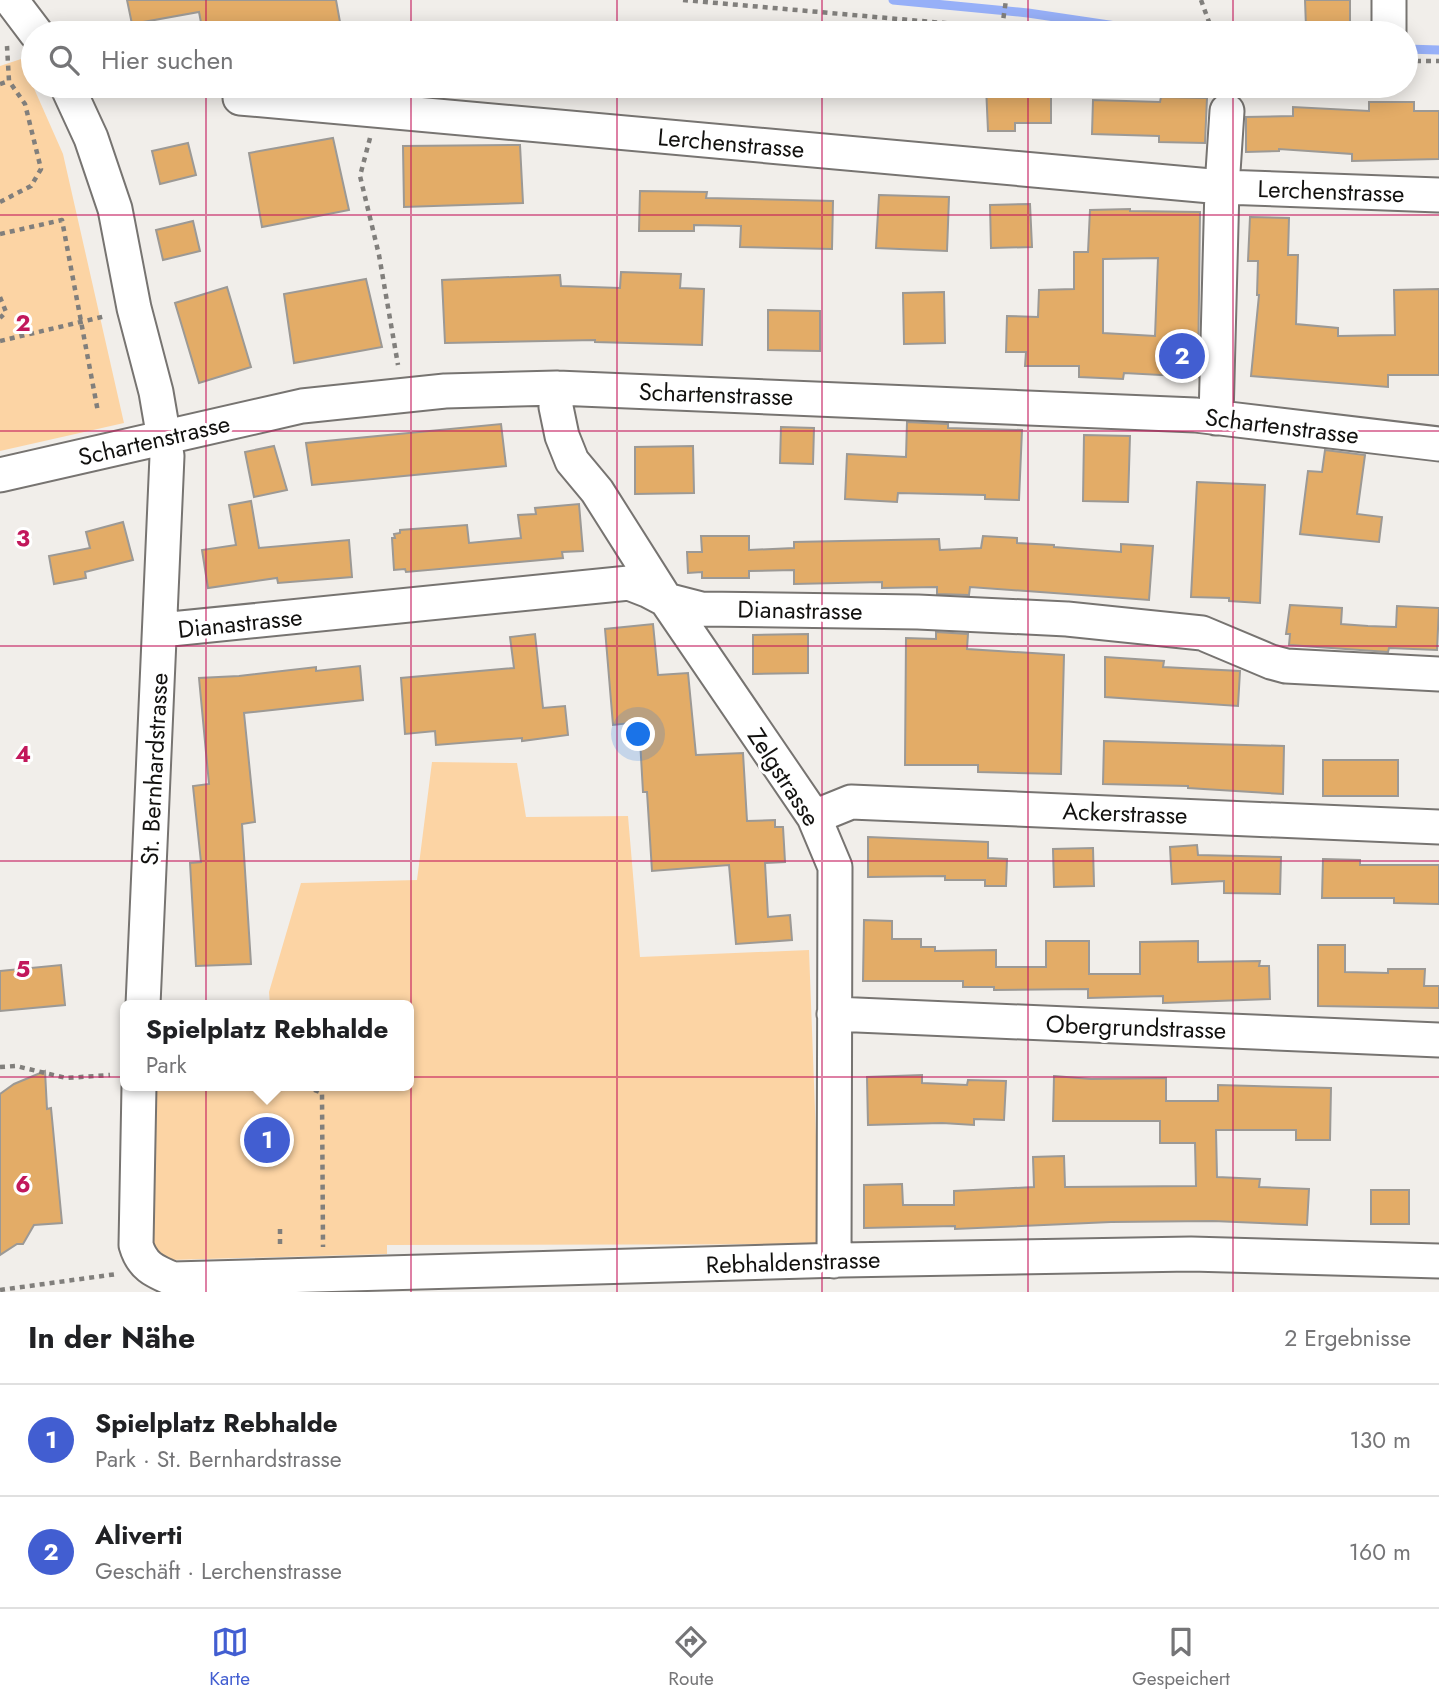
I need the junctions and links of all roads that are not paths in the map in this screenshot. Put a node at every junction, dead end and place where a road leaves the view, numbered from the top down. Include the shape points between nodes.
1 (10, 0) edge
2 (1390, 0) edge
3 (27, 21) edge
4 (1389, 21) edge
5 (72, 98) edge
6 (240, 98) dead end
7 (1227, 111) dead end
8 (1222, 187) junction
9 (1439, 195) edge
10 (557, 388) junction
11 (1216, 418) junction
12 (164, 437) junction
13 (1439, 444) edge
14 (0, 475) edge
15 (666, 600) junction
16 (161, 630) junction
17 (1439, 674) edge
18 (814, 817) junction
19 (1439, 827) edge
20 (143, 1000) edge
21 (834, 1014) junction
22 (1439, 1040) edge
23 (127, 1091) edge
24 (834, 1261) junction
25 (1439, 1262) edge

1 - 3 street
2 - 4 street
5 - 12 street, St. Bernhardstrasse via 115,209
6 - 8 street, Lerchenstrasse
7 - 8 street, Lerchenstrasse
8 - 9 street, Lerchenstrasse
8 - 11 street, Lerchenstrasse
10 - 11 street, Schartenstrasse
10 - 12 street, Schartenstrasse via 444,391 302,407
10 - 15 street, Zelgstrasse via 556,407 572,461 597,491
11 - 13 street, Schartenstrasse
12 - 14 street, Schartenstrasse
12 - 16 street, St. Bernhardstrasse
15 - 16 street, Dianastrasse via 629,583
15 - 17 street, Dianastrasse via 701,609 1067,619 1202,633 1286,666
15 - 18 street, Zelgstrasse
16 - 20 street, St. Bernhardstrasse
18 - 19 street, Ackerstrasse via 851,802
18 - 21 street, Zelgstrasse via 835,867
21 - 22 street, Obergrundstrasse
21 - 24 street, Zelgstrasse
23 - 24 street, Rebhaldenstrasse via 136,1245 149,1269 173,1279
24 - 25 street, Rebhaldenstrasse via 1191,1254

